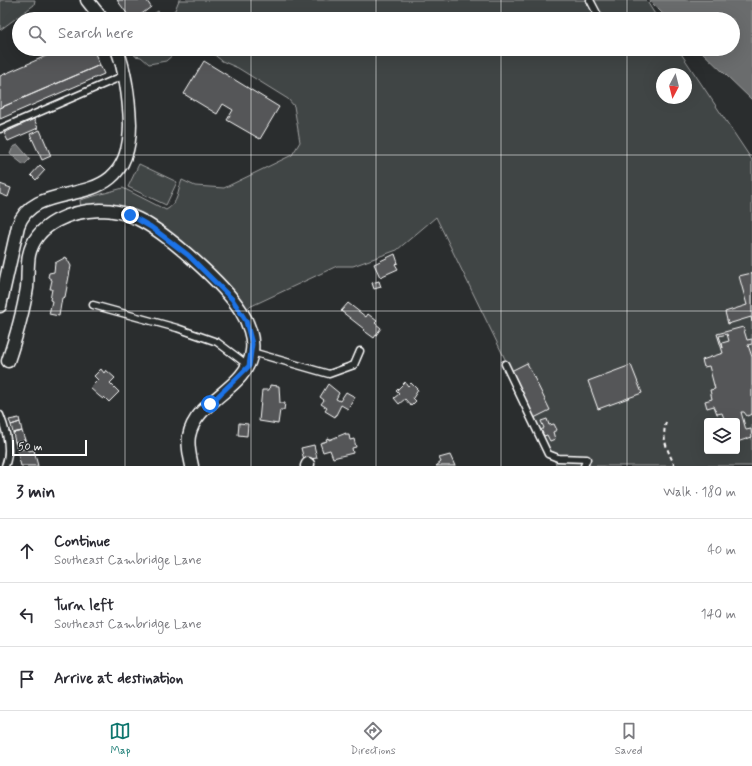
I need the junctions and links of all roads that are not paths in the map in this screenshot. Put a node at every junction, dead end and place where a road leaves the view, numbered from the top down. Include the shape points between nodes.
1 (88, 0) edge
2 (590, 0) edge
3 (97, 12) edge
4 (596, 12) edge
5 (119, 56) edge
6 (125, 75) junction
7 (0, 129) edge
8 (1, 292) edge
9 (93, 305) dead end
10 (0, 306) edge
11 (360, 351) dead end
12 (252, 352) junction
13 (8, 361) dead end
14 (505, 364) dead end
15 (249, 366) junction
16 (0, 415) edge
17 (5, 466) edge
18 (192, 466) edge
19 (584, 466) edge

1 - 3 street
2 - 4 lane
5 - 6 street
6 - 7 lane
6 - 8 street via 130,143 125,160 101,184 82,192 38,202 27,209 20,218
8 - 10 street
9 - 15 lane via 217,342
11 - 12 lane via 354,365 329,374
12 - 13 street via 250,333 242,312 188,255 140,220 120,212 99,210 81,212 58,220 45,228 36,239 29,256 22,317
12 - 15 street
14 - 19 lane via 548,454 558,458 587,460
15 - 18 street via 203,411 191,428 188,447
16 - 17 lane via 7,437

